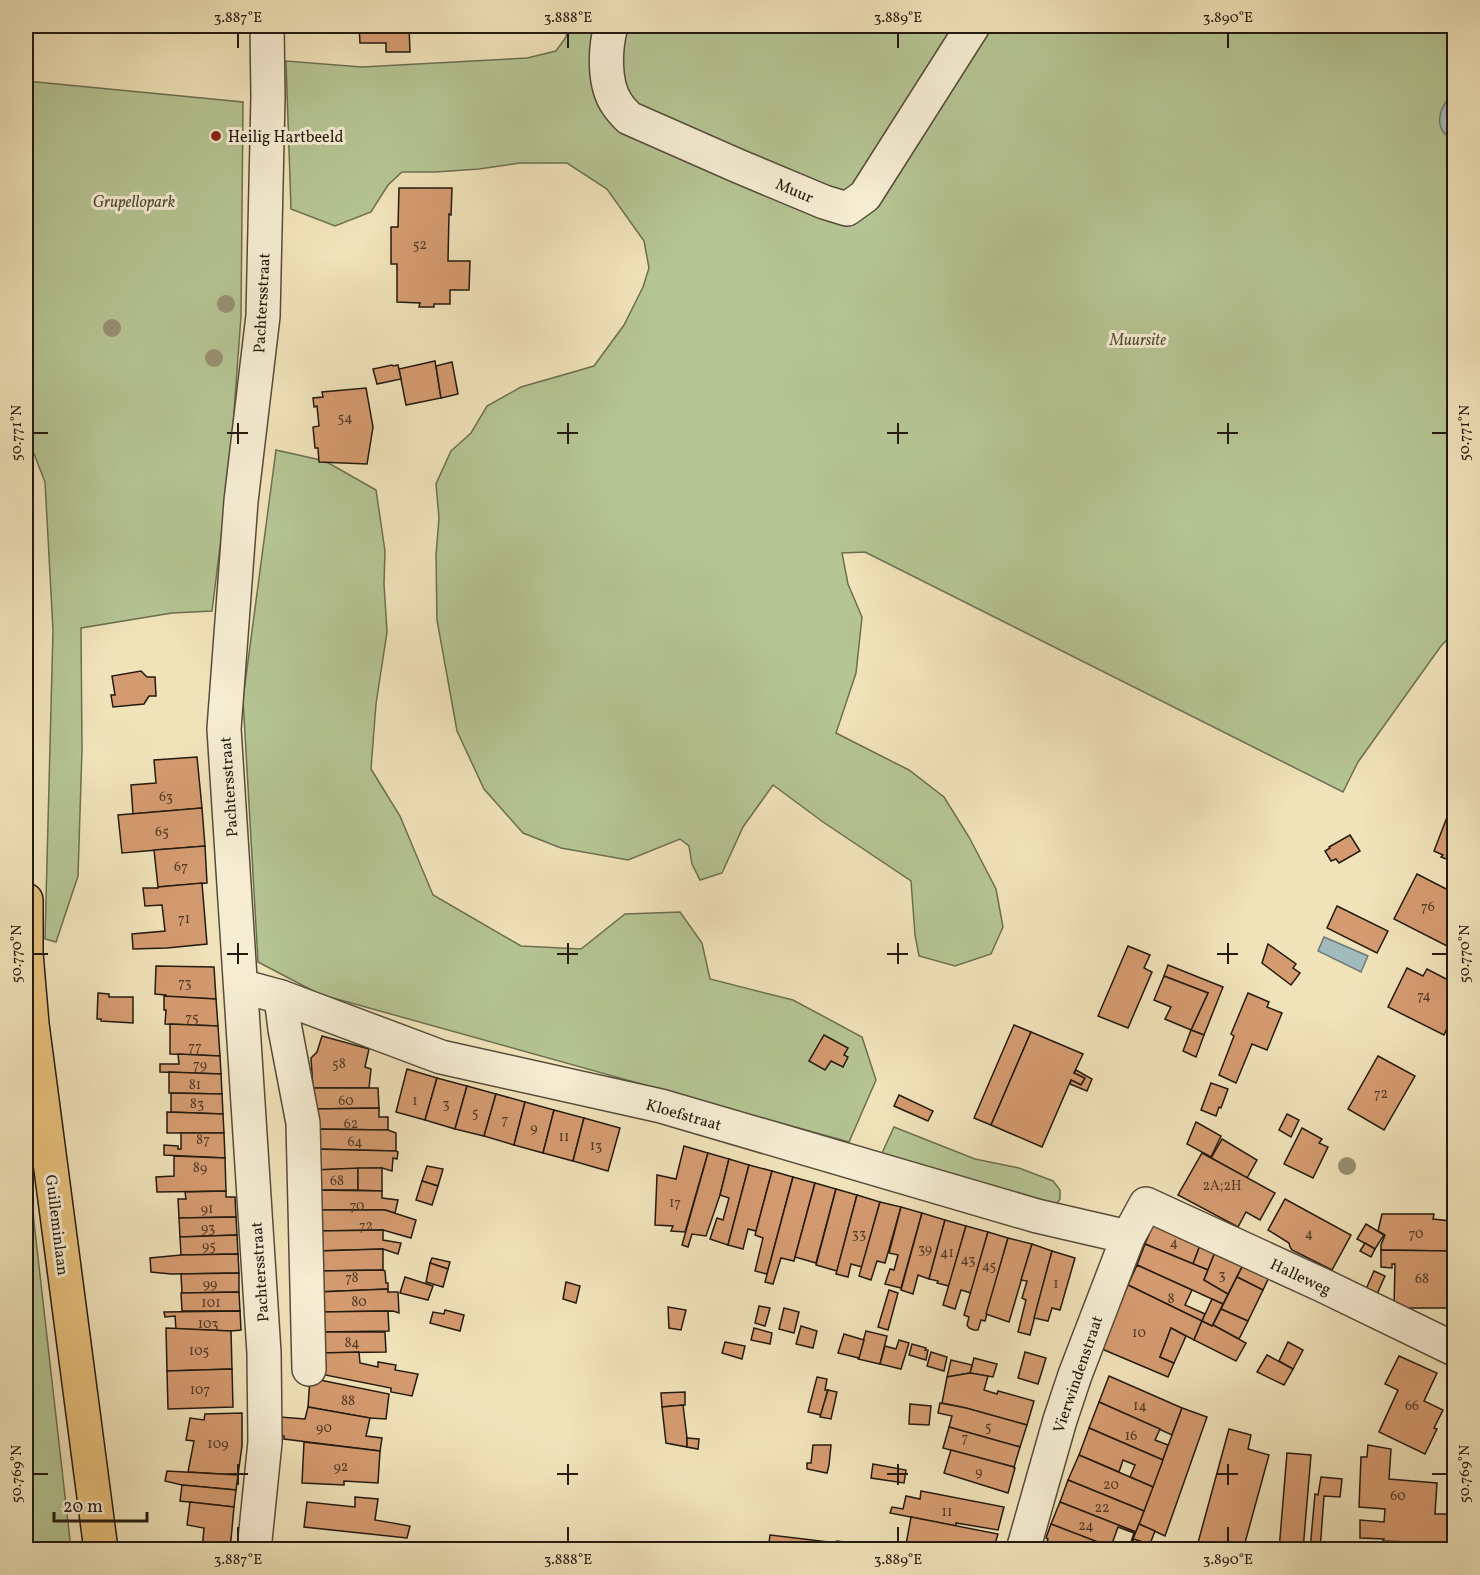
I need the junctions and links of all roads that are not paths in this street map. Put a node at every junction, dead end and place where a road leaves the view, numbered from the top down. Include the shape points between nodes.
1 (267, 26) edge
2 (611, 26) edge
3 (973, 26) edge
4 (26, 900) edge
5 (241, 986) junction
6 (281, 996) junction
7 (1146, 1204) joint
8 (1128, 1237) junction
9 (1455, 1349) edge
10 (309, 1369) dead end
11 (101, 1550) edge
12 (255, 1550) edge
13 (1023, 1550) edge

1 - 5 street, Pachtersstraat via 263,316 241,501 224,729
2 - 3 street, Muur via 606,66 611,93 629,118 847,209 865,196
4 - 11 main road, Guilleminlaan via 32,1024
5 - 6 street, Kloefstraat
5 - 12 street, Pachtersstraat via 264,1353 265,1442
6 - 8 street, Kloefstraat via 441,1057 661,1106 1037,1216
6 - 10 street via 303,1123
7 - 8 street, Vierwindenstraat
7 - 9 street, Halleweg
8 - 13 street, Vierwindenstraat via 1075,1375

